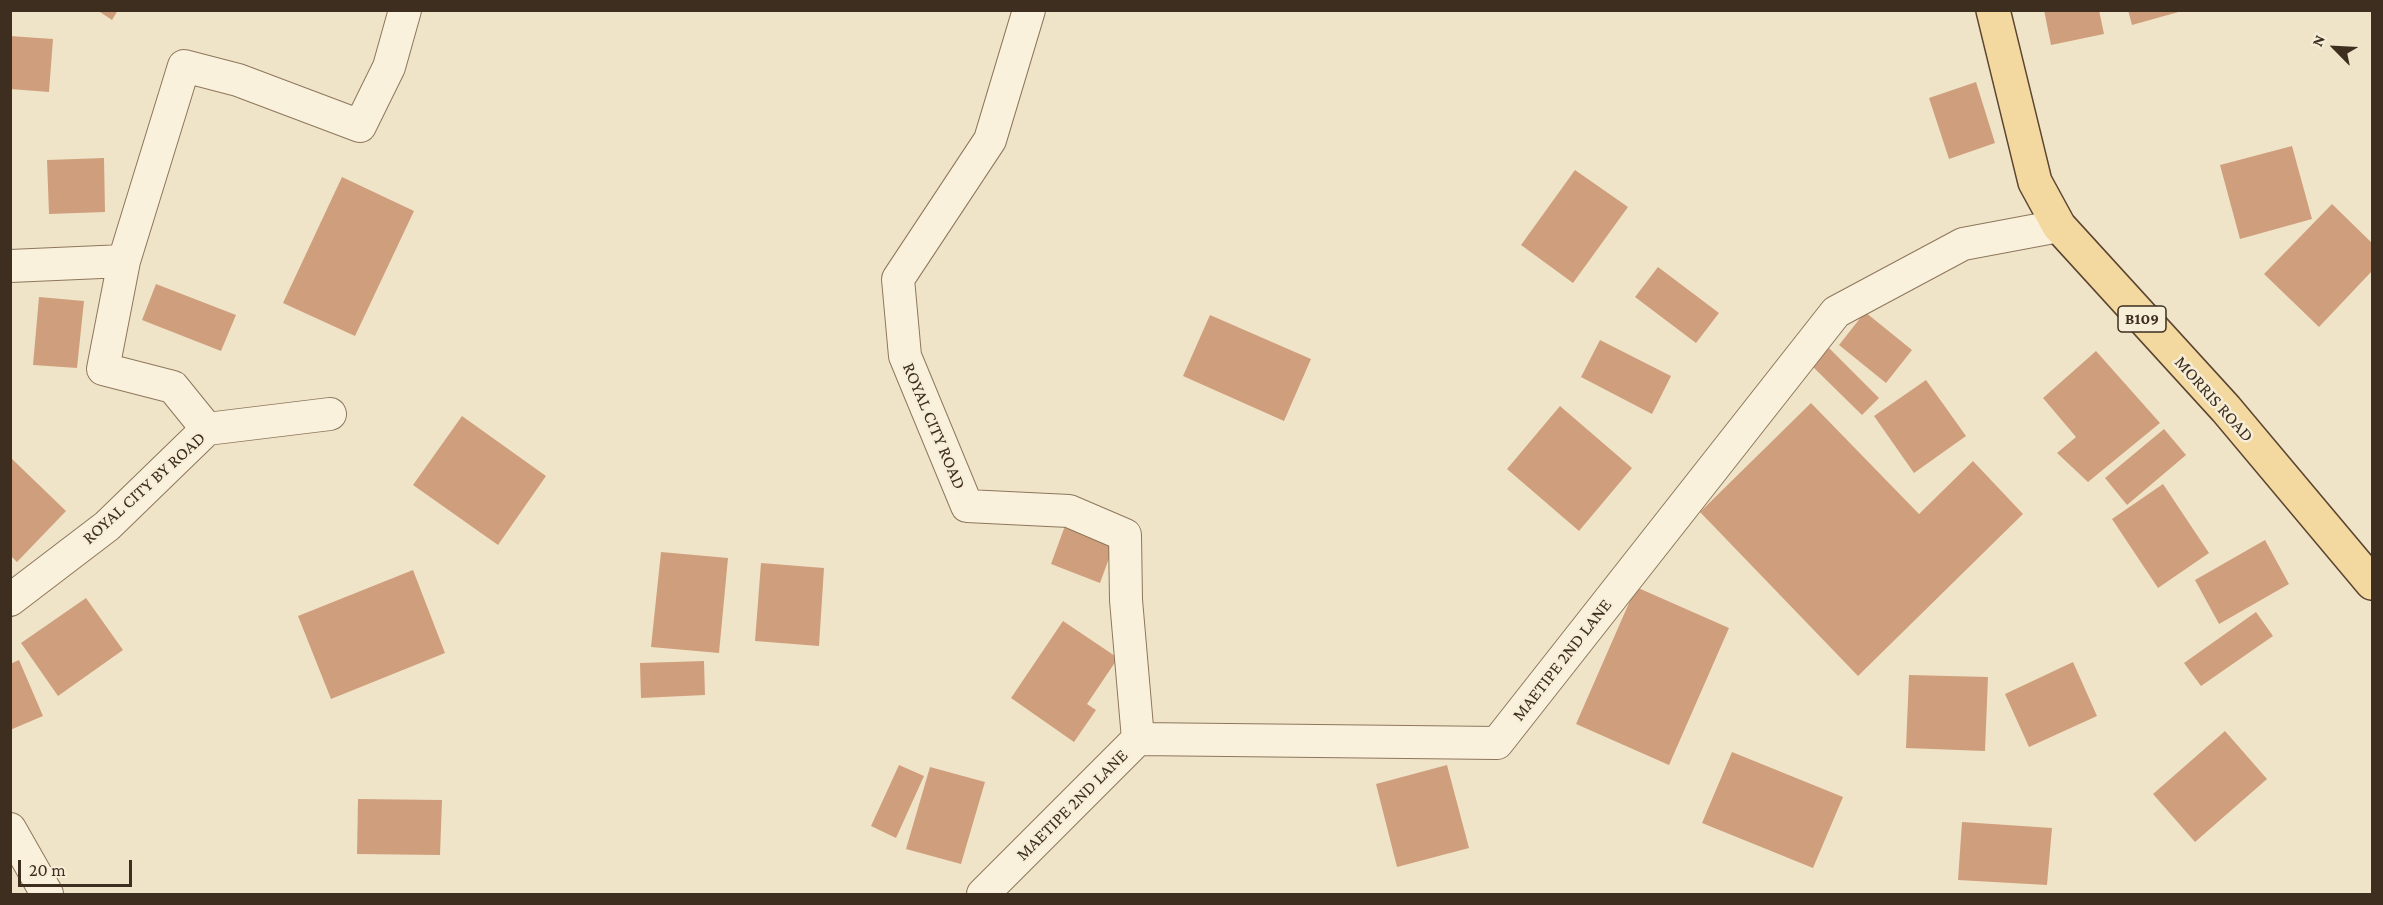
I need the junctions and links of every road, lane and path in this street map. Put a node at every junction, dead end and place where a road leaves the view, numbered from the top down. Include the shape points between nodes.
1 (405, 10) edge
2 (1029, 10) edge
3 (1994, 10) edge
4 (2059, 226) junction
5 (124, 261) junction
6 (10, 266) edge
7 (330, 414) dead end
8 (207, 429) junction
9 (2373, 583) edge
10 (10, 600) edge
11 (1138, 739) junction
12 (10, 829) edge
13 (47, 894) edge
14 (983, 894) edge

1 - 5 street via 388,67 360,126 238,80 184,66
2 - 11 street, ROYAL CITY ROAD via 990,140 898,279 905,356 967,506 1069,511 1125,535 1126,600
3 - 4 main road, MORRIS ROAD / B109 via 2035,182
4 - 9 main road, MORRIS ROAD / B109 via 2226,409
4 - 11 street, MAETIPE 2ND LANE via 1963,244 1836,312 1497,743
5 - 6 street
5 - 8 street via 103,369 173,387
7 - 8 street, ROYAL CITY BY ROAD
8 - 10 street, ROYAL CITY BY ROAD via 107,526
11 - 14 street, MAETIPE 2ND LANE
12 - 13 street

